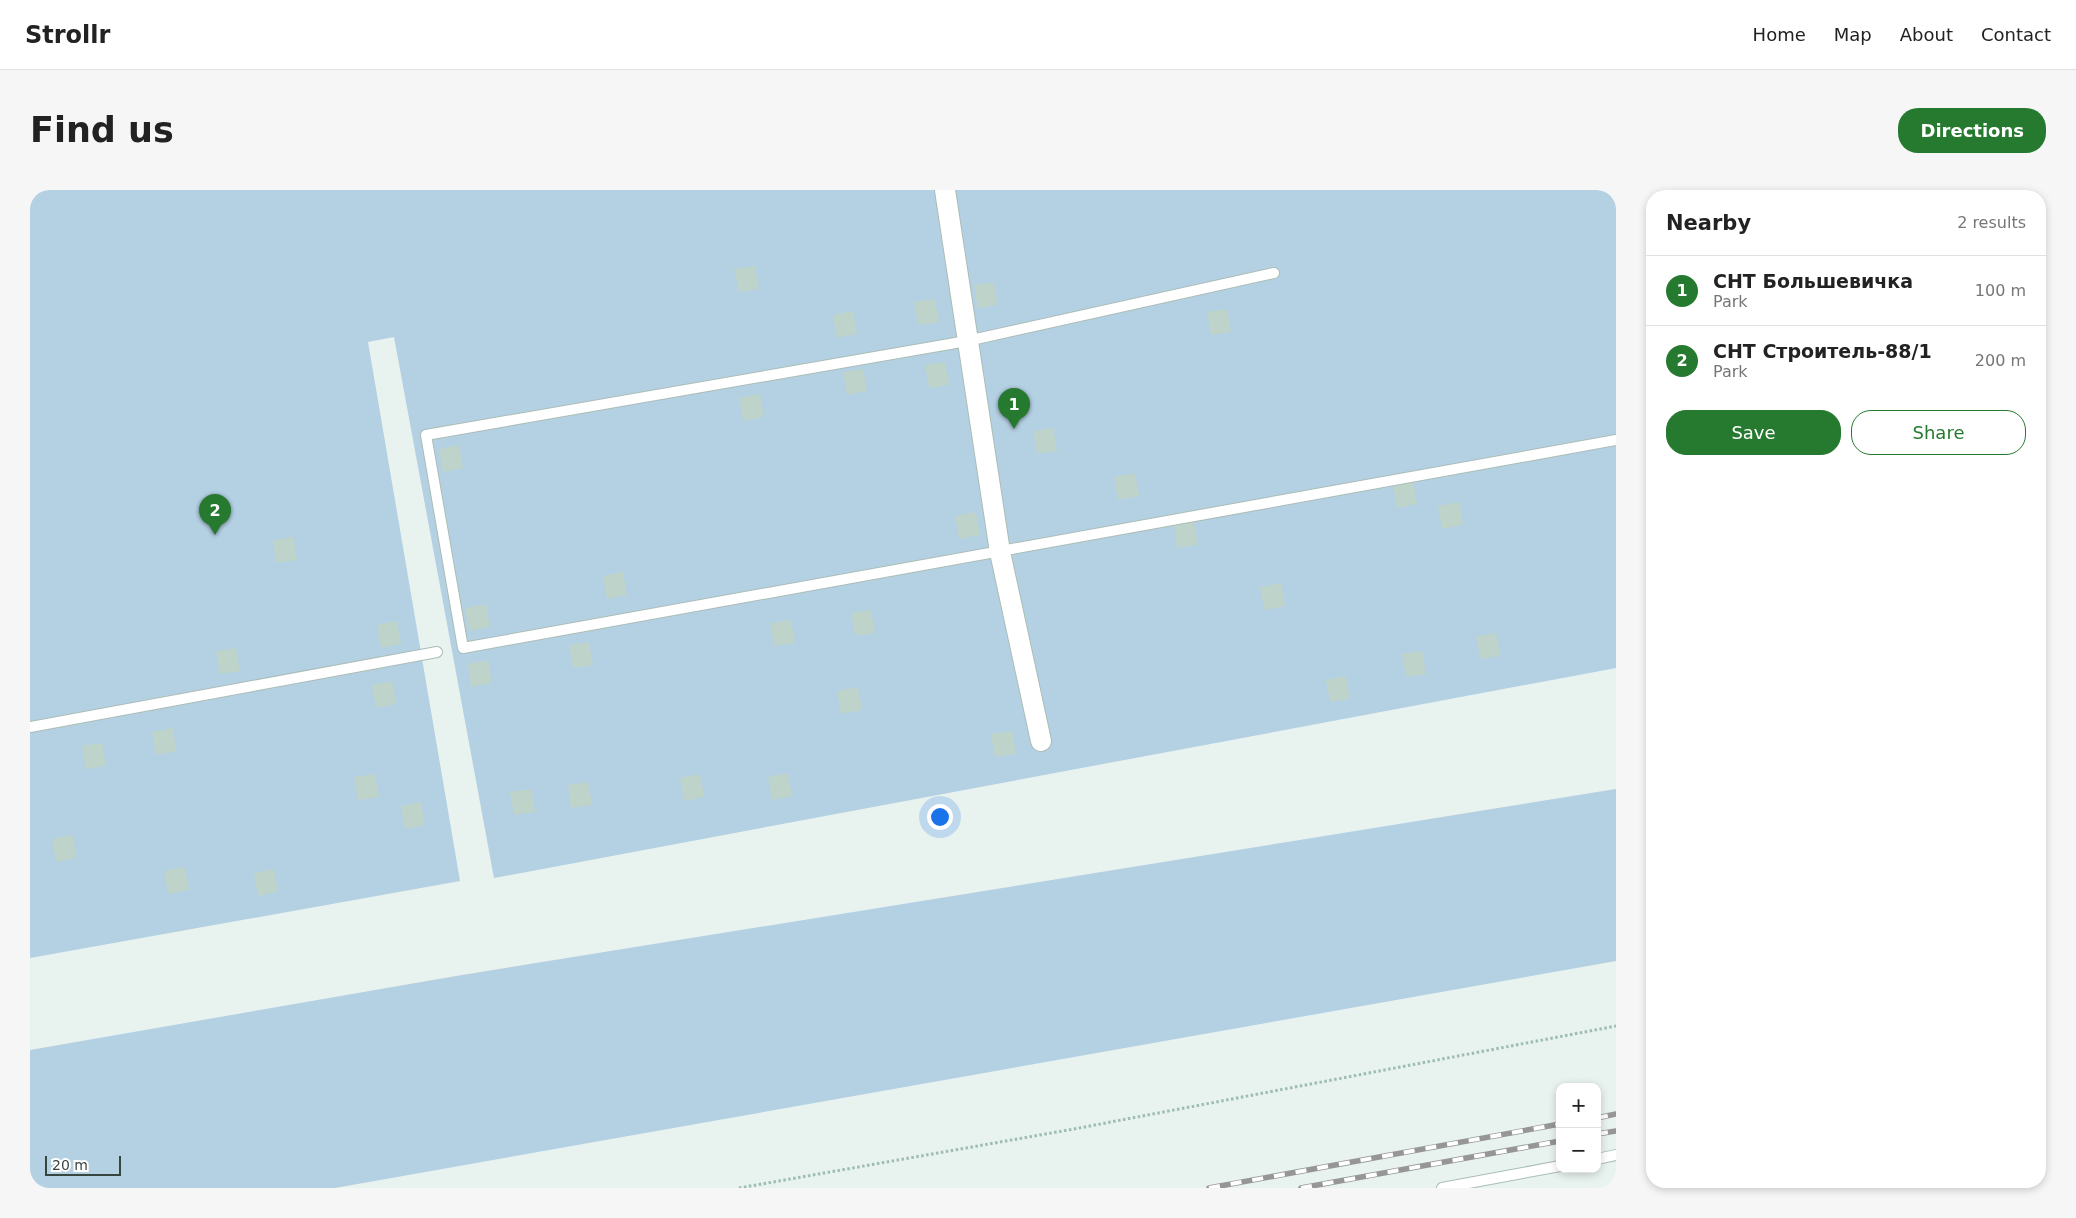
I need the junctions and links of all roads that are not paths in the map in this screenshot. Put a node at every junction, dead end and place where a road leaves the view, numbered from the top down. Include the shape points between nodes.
1 (945, 190) edge
2 (1274, 273) dead end
3 (967, 341) junction
4 (1616, 440) edge
5 (1000, 552) junction
6 (437, 652) dead end
7 (30, 727) edge
8 (1041, 741) dead end
9 (1616, 1155) edge
10 (1601, 1158) edge
11 (1556, 1167) edge
12 (1442, 1188) edge

1 - 3 street
2 - 3 lane
3 - 5 street
3 - 5 lane via 426,435 463,648
4 - 5 lane
5 - 8 street
6 - 7 lane
9 - 10 lane
11 - 12 lane

